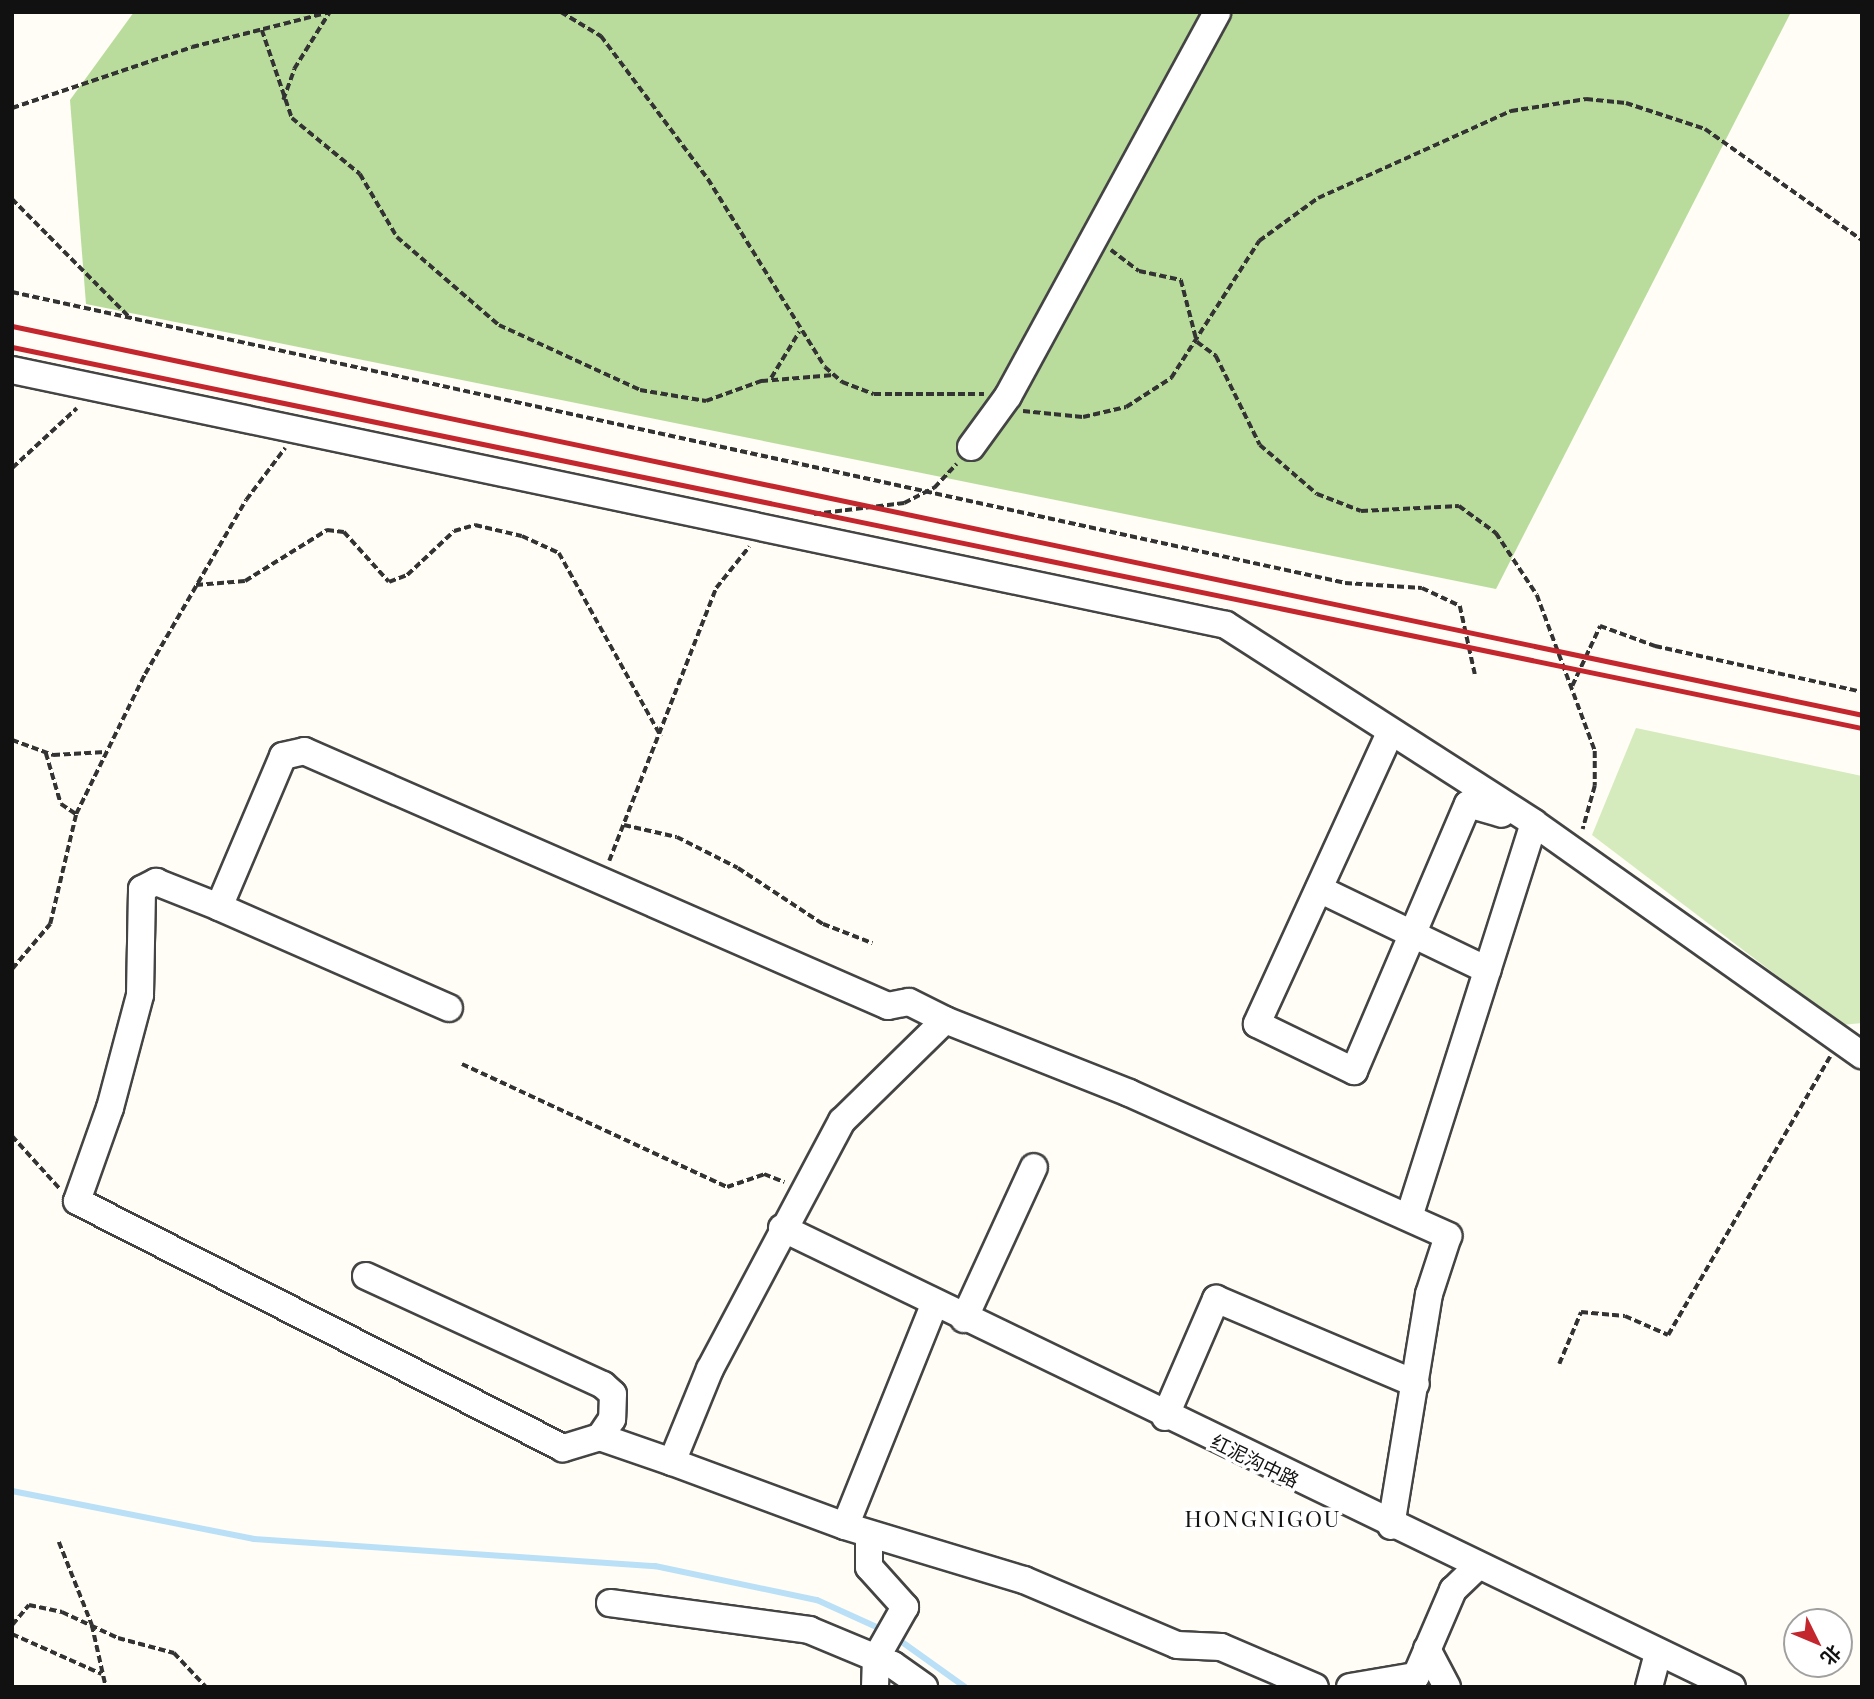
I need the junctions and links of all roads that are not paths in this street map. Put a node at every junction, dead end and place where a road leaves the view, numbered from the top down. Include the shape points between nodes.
1 (1217, 12) edge
2 (12, 370) edge
3 (971, 447) road end
4 (1390, 733) junction
5 (1534, 823) junction
6 (1319, 890) junction
7 (219, 907) junction
8 (1412, 934) junction
9 (1488, 970) junction
10 (449, 1008) dead end
11 (945, 1020) junction
12 (1851, 1047) edge
13 (1034, 1167) dead end
14 (1409, 1217) junction
15 (782, 1228) junction
16 (366, 1276) dead end
17 (934, 1305) junction
18 (964, 1319) junction
19 (1416, 1384) junction
20 (1165, 1418) junction
21 (600, 1437) junction
22 (672, 1462) junction
23 (1391, 1526) junction
24 (857, 1530) junction
25 (1477, 1567) junction
26 (610, 1603) dead end
27 (1427, 1649) junction
28 (879, 1652) junction
29 (1658, 1653) junction
30 (875, 1687) edge
31 (924, 1687) edge
32 (1315, 1687) edge
33 (1350, 1687) edge
34 (1447, 1687) edge
35 (1649, 1687) edge
36 (1732, 1687) edge

1 - 3 street via 1002,404
2 - 4 street via 1226,625
4 - 5 street
4 - 6 street
5 - 8 street via 1468,804
5 - 9 street
5 - 12 street
6 - 8 street
6 - 8 street via 1256,1024 1354,1071
7 - 10 street
7 - 11 street via 283,757 304,751 888,1006 909,1002
7 - 21 street via 156,882 142,889 140,995 77,1200 563,1448
8 - 9 street
9 - 14 street
11 - 14 street
11 - 15 street via 842,1121
13 - 18 street
14 - 19 street via 1448,1236 1429,1294
15 - 17 street, 红泥沟中路
15 - 22 street via 687,1416
16 - 21 street via 603,1385 613,1394
17 - 18 street, 红泥沟中路
17 - 24 street
18 - 20 street, 红泥沟中路
19 - 20 street via 1216,1299
19 - 23 street
20 - 23 street, 红泥沟中路
21 - 22 street
22 - 24 street
23 - 25 street, 红泥沟中路
24 - 28 street via 869,1567 905,1607
24 - 32 street via 1024,1580 1177,1645 1221,1647
25 - 27 street via 1462,1575
25 - 29 street, 红泥沟中路
26 - 28 street via 809,1630
27 - 33 street via 1416,1676
27 - 34 street
28 - 30 street
28 - 31 street
29 - 35 street
29 - 36 street, 红泥沟中路

